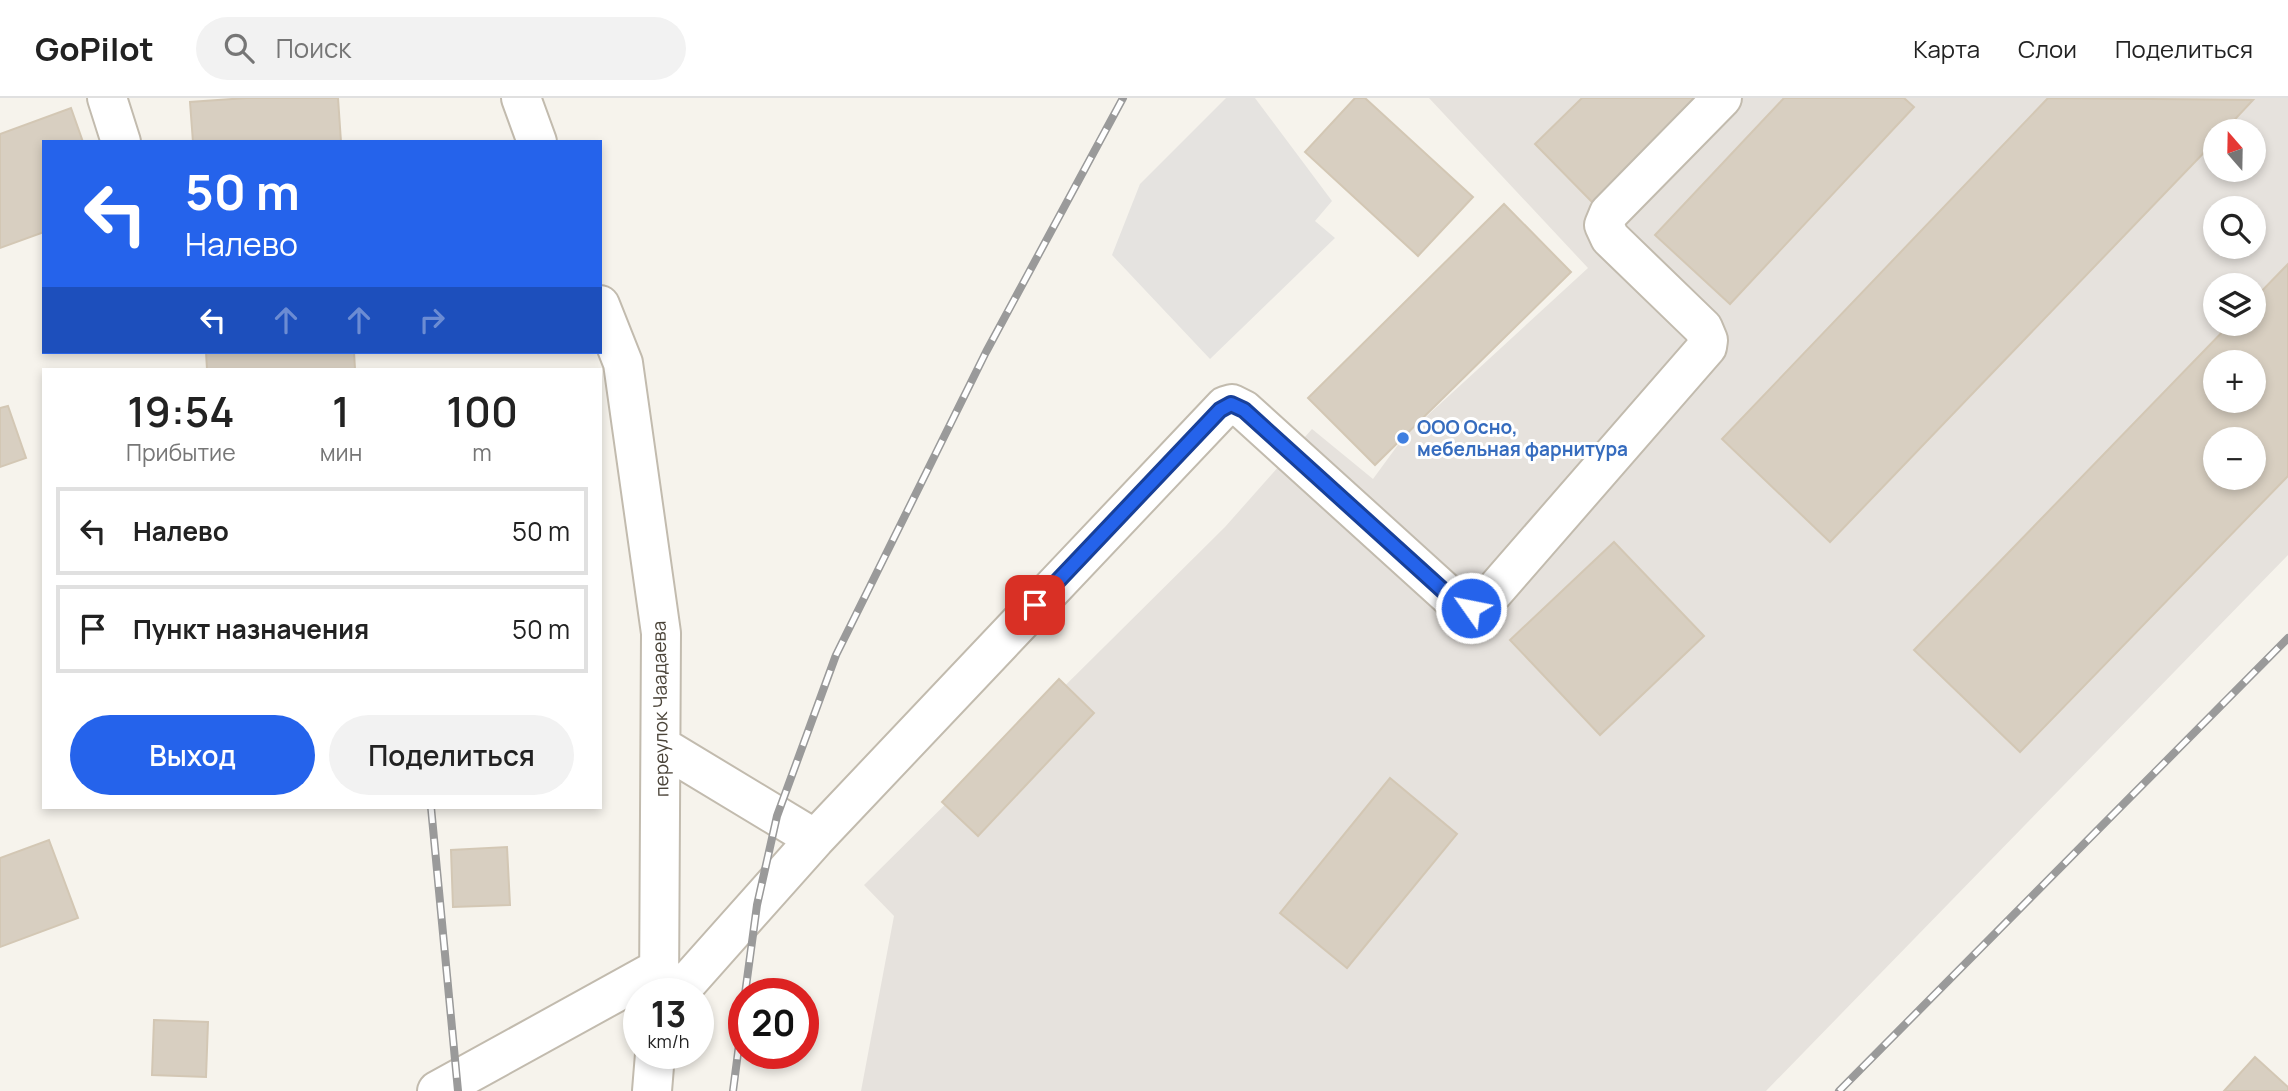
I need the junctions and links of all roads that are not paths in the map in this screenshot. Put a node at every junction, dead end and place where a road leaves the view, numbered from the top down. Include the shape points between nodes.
1 (107, 98) edge
2 (520, 98) edge
3 (1722, 98) edge
4 (120, 140) edge
5 (536, 140) edge
6 (602, 310) edge
7 (661, 746) junction
8 (815, 839) junction
9 (666, 978) edge
10 (673, 978) edge
11 (623, 1005) edge
12 (654, 1069) edge
13 (437, 1091) edge
14 (652, 1091) edge

1 - 4 street
2 - 5 street
3 - 8 street via 1609,213 1604,225 1610,237 1703,328 1707,347 1484,603 1471,608 1458,604 1244,410 1225,406
6 - 7 street, переулок Чаадаева via 623,363 661,633
7 - 8 street
7 - 9 street, переулок Чаадаева
8 - 10 street
11 - 13 street
12 - 14 street

